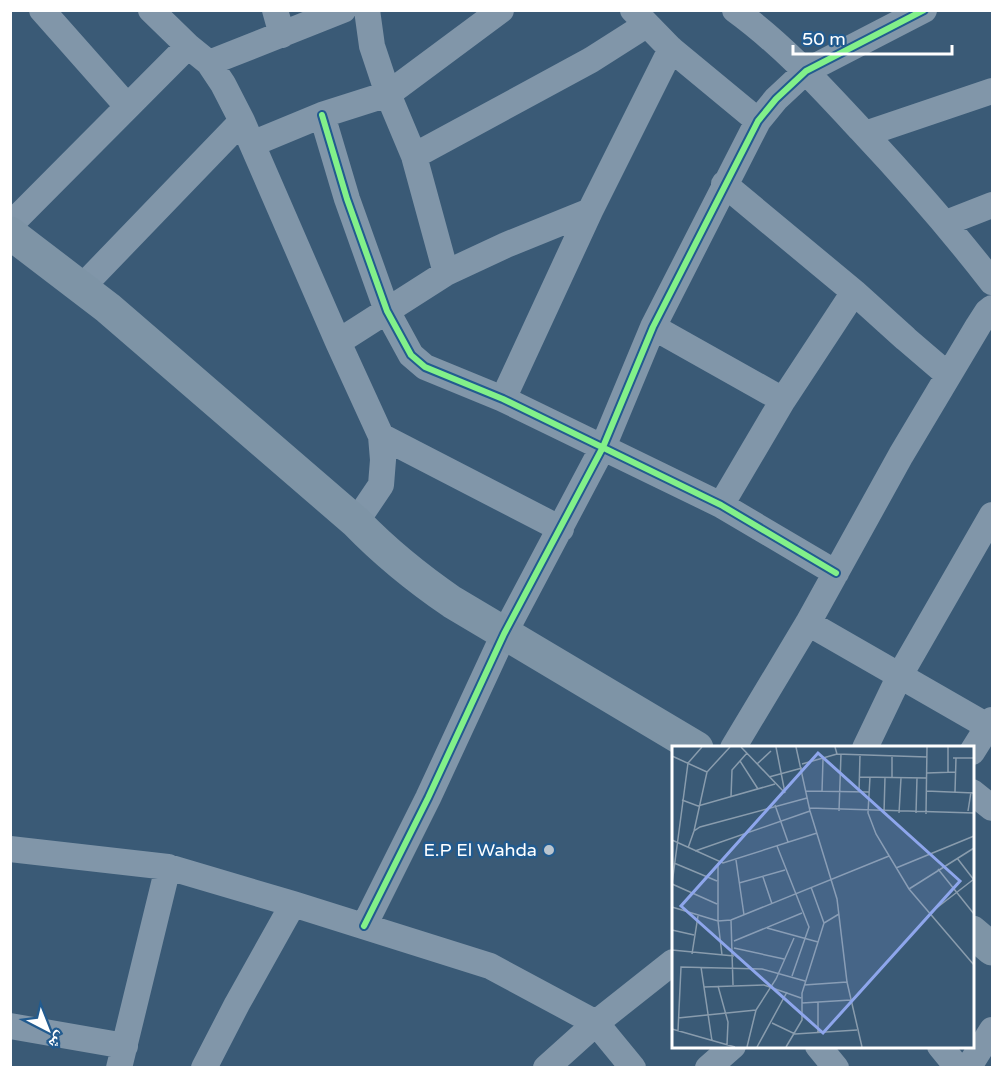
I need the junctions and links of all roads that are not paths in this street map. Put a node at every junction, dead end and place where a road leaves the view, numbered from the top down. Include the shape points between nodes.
1 (42, 10) edge
2 (152, 10) edge
3 (275, 10) edge
4 (343, 10) edge
5 (367, 10) edge
6 (501, 10) edge
7 (735, 10) edge
8 (907, 14) edge
9 (639, 18) edge
10 (282, 35) junction
11 (188, 46) junction
12 (671, 49) junction
13 (209, 63) junction
14 (806, 71) junction
15 (993, 91) edge
16 (388, 94) junction
17 (127, 106) junction
18 (322, 115) junction
19 (758, 121) junction
20 (247, 133) junction
21 (865, 134) junction
22 (414, 156) junction
23 (724, 184) junction
24 (993, 206) edge
25 (590, 211) junction
26 (946, 223) junction
27 (10, 225) edge
28 (10, 233) edge
29 (446, 273) junction
30 (993, 282) edge
31 (82, 286) junction
32 (854, 292) junction
33 (993, 308) edge
34 (387, 311) junction
35 (653, 327) junction
36 (338, 342) junction
37 (948, 375) junction
38 (502, 399) junction
39 (783, 400) junction
40 (381, 436) junction
41 (603, 447) junction
42 (721, 505) junction
43 (993, 515) edge
44 (356, 522) junction
45 (561, 529) junction
46 (836, 573) junction
47 (808, 623) junction
48 (504, 634) junction
49 (900, 675) junction
50 (991, 724) edge
51 (695, 746) edge
52 (734, 746) edge
53 (866, 746) edge
54 (973, 751) edge
55 (10, 849) edge
56 (168, 867) junction
57 (293, 904) junction
58 (364, 926) junction
59 (973, 933) edge
60 (993, 949) edge
61 (672, 963) edge
62 (596, 1023) junction
63 (10, 1026) edge
64 (993, 1030) edge
65 (732, 1048) edge
66 (819, 1048) edge
67 (942, 1048) edge
68 (122, 1057) edge
69 (969, 1066) edge
70 (204, 1068) edge
71 (546, 1068) edge
72 (633, 1068) edge
73 (708, 1068) edge
74 (836, 1068) edge

1 - 17 street
2 - 11 street
3 - 10 street
4 - 10 street
5 - 16 street via 372,46
6 - 16 street
7 - 14 street
8 - 14 street
9 - 12 street
9 - 22 street via 591,60
10 - 13 street
11 - 13 street
11 - 17 street
12 - 19 street
12 - 25 street
13 - 20 street
14 - 19 street
14 - 21 street
15 - 21 street
16 - 18 street
16 - 22 street
17 - 27 street
18 - 20 street
18 - 34 street via 346,199
19 - 23 street
20 - 31 street
20 - 36 street
21 - 26 street
22 - 29 street
23 - 32 street
23 - 35 street
24 - 26 street
25 - 29 street
25 - 38 street
26 - 30 street
28 - 31 main road
29 - 34 street
31 - 44 main road
32 - 37 street
32 - 39 street
33 - 37 street
34 - 36 street
34 - 38 street via 411,355 425,367
35 - 39 street
35 - 41 street
36 - 40 street
37 - 46 street
38 - 41 street
39 - 42 street
40 - 44 street via 381,484
40 - 45 street
41 - 42 street
41 - 45 street
42 - 46 street
43 - 49 street
44 - 48 main road via 416,577
45 - 48 street
46 - 47 street
47 - 49 street
47 - 52 street
48 - 51 main road
48 - 58 street
49 - 50 street
49 - 53 street
50 - 54 street
55 - 56 street
56 - 57 street
56 - 68 street
57 - 58 street
57 - 70 street
58 - 62 street via 490,966
59 - 60 main road
61 - 62 street
62 - 71 street
62 - 72 street
63 - 68 street
64 - 69 street
65 - 73 street
66 - 74 street
67 - 69 street

